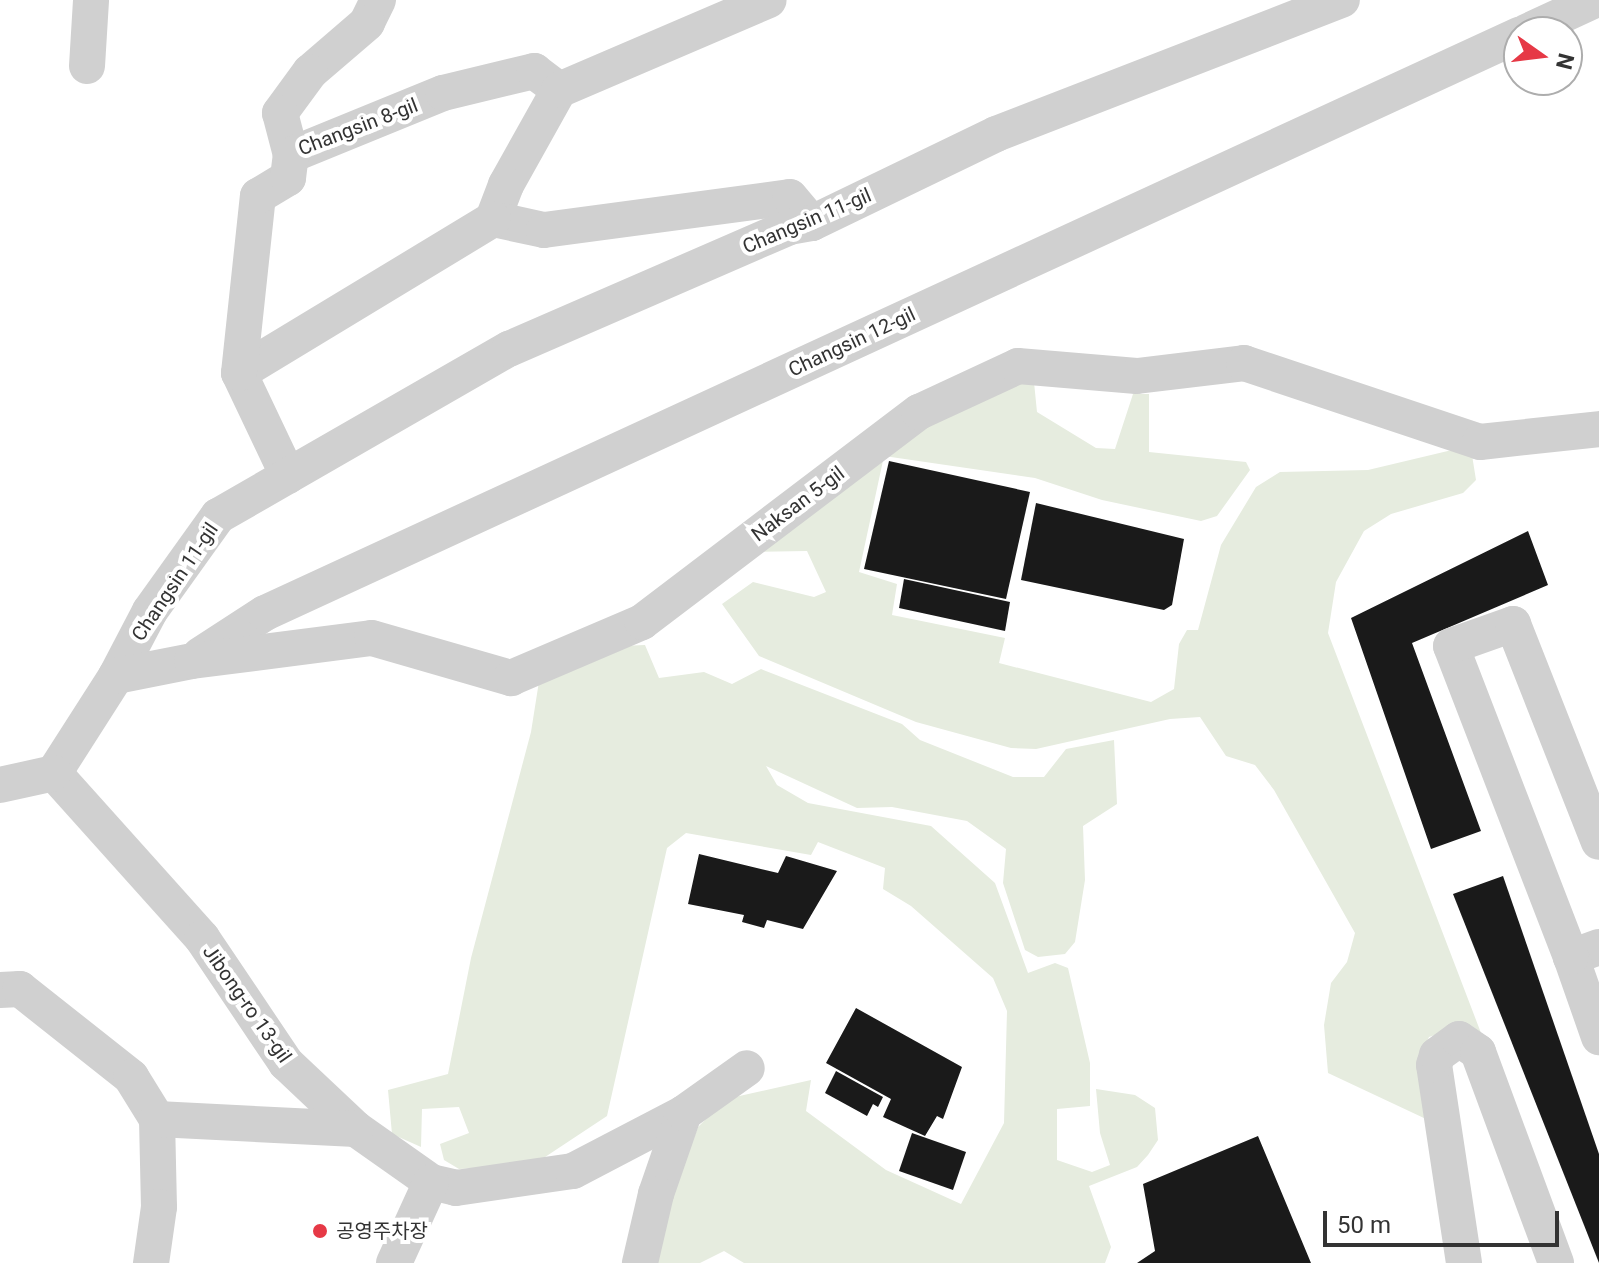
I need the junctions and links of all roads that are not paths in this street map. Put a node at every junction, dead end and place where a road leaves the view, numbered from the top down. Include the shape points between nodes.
1 (91, 0) edge
2 (378, 0) edge
3 (769, 0) edge
4 (1342, 0) edge
5 (1595, 0) edge
6 (1560, 16) edge
7 (1503, 42) edge
8 (87, 66) dead end
9 (559, 90) junction
10 (291, 155) junction
11 (493, 219) junction
12 (812, 223) junction
13 (239, 373) junction
14 (1599, 429) edge
15 (288, 476) junction
16 (192, 661) junction
17 (116, 676) junction
18 (54, 773) junction
19 (1, 782) edge
20 (1599, 842) edge
21 (1585, 952) edge
22 (0, 990) edge
23 (1599, 1037) edge
24 (747, 1068) dead end
25 (684, 1113) junction
26 (157, 1119) junction
27 (356, 1129) junction
28 (431, 1182) junction
29 (151, 1263) edge
30 (394, 1263) edge
31 (640, 1263) edge
32 (1464, 1263) edge
33 (1556, 1263) edge

1 - 8 street
2 - 10 street, Changsin 8-gil via 367,23 310,72 280,113
3 - 9 street
4 - 12 street, Changsin 11-gil via 996,134
5 - 6 street
7 - 16 street, Changsin 12-gil via 265,613
9 - 10 street, Changsin 8-gil via 534,71 443,93
9 - 11 street
10 - 13 street via 288,178 258,196
11 - 12 street via 544,230 790,197
11 - 13 street
12 - 15 street, Changsin 11-gil via 789,227 509,349
13 - 15 street
14 - 16 street, Naksan 5-gil via 1480,442 1244,363 1137,376 1018,366 919,412 642,622 511,678 372,638
15 - 17 street, Changsin 11-gil via 218,516 150,611
16 - 17 street, Naksan 5-gil
17 - 18 street
18 - 19 street
18 - 27 street, Jibong-ro 13-gil via 202,938 286,1063
20 - 21 street via 1513,624 1451,646
21 - 23 street
22 - 26 street via 20,989 131,1077
24 - 25 street, Jibong-ro 13-gil
25 - 28 street, Jibong-ro 13-gil via 573,1171 456,1188
25 - 31 street via 656,1194
26 - 27 street
26 - 29 street via 159,1207
27 - 28 street, Jibong-ro 13-gil
28 - 30 street
32 - 33 street via 1434,1065 1437,1055 1459,1039 1478,1052

